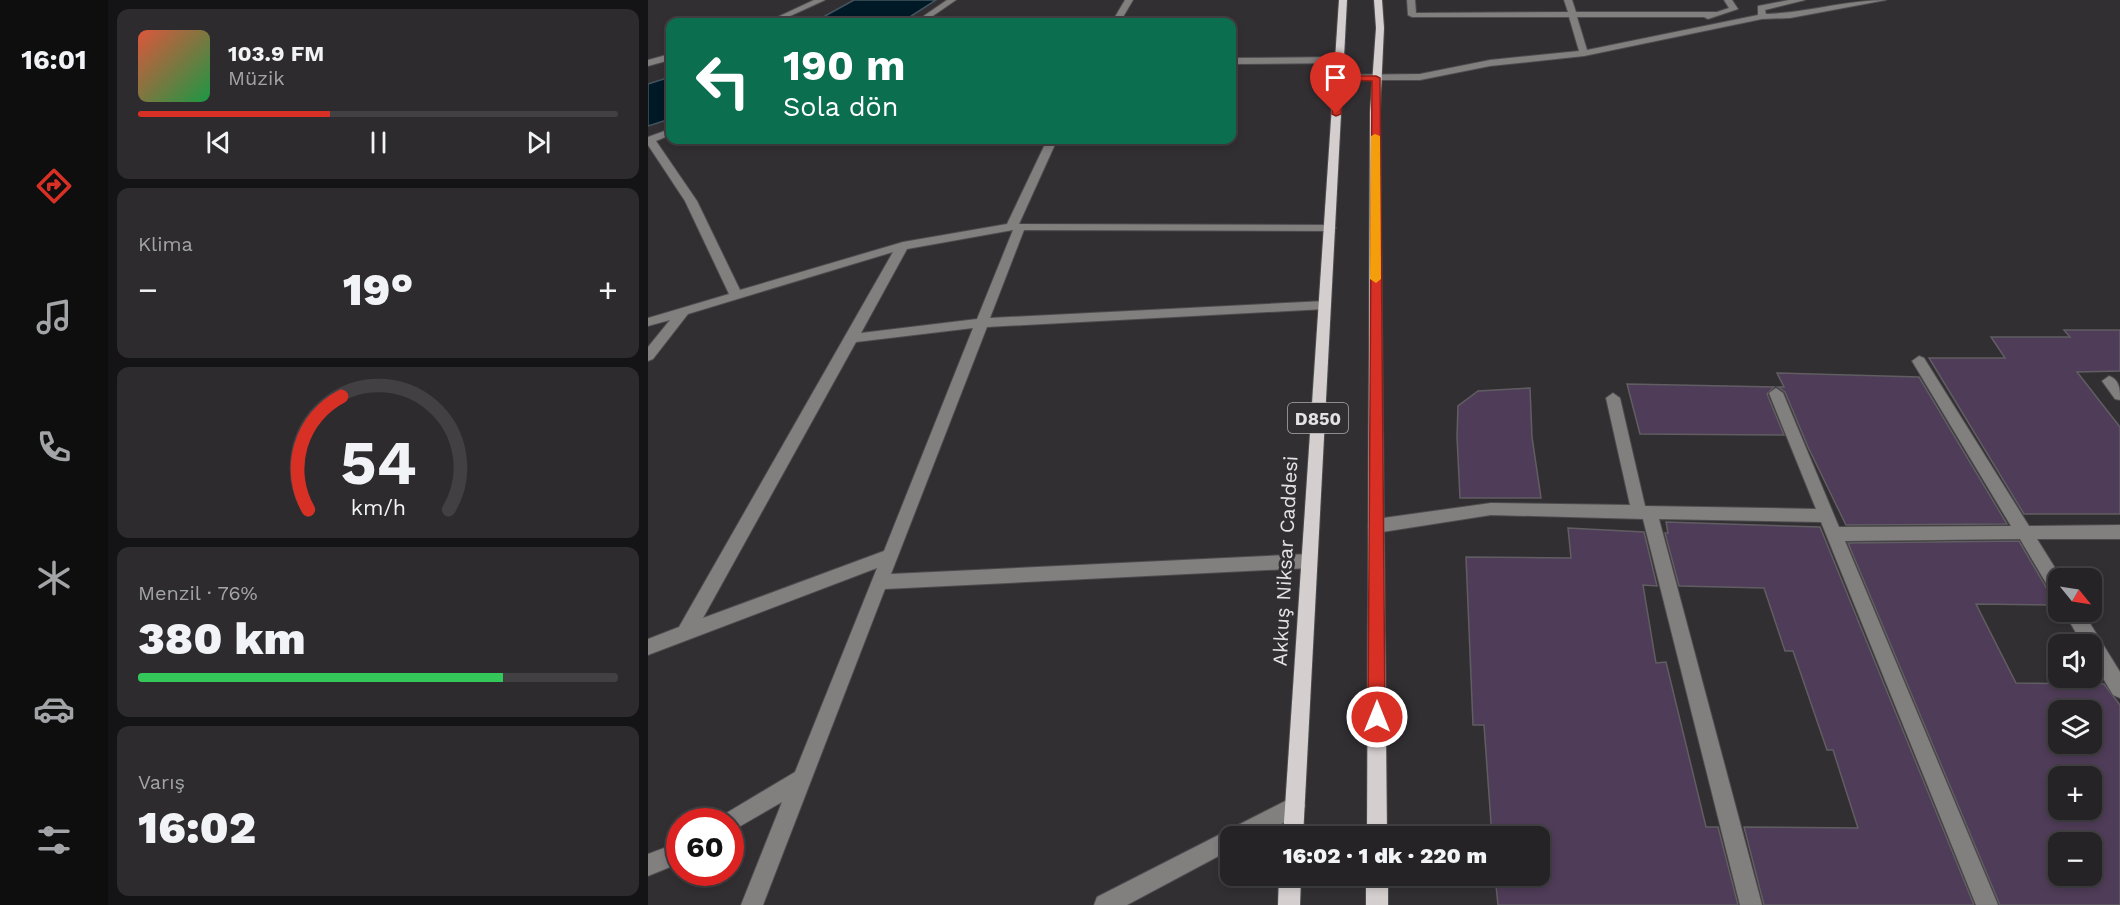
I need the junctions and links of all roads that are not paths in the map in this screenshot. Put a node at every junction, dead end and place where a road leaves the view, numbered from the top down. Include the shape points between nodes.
1 (821, 0) edge
2 (952, 0) edge
3 (1129, 0) edge
4 (1343, 0) edge
5 (1378, 0) edge
6 (1411, 0) edge
7 (1568, 0) edge
8 (1728, 0) edge
9 (1801, 0) edge
10 (1882, 0) edge
11 (1760, 8) edge
12 (1716, 14) junction
13 (1573, 15) junction
14 (780, 18) edge
15 (925, 18) edge
16 (1118, 18) edge
17 (1678, 34) junction
18 (1584, 53) junction
19 (666, 58) edge
20 (1340, 60) junction
21 (1236, 61) edge
22 (648, 63) edge
23 (1338, 78) junction
24 (1376, 78) junction
25 (666, 134) edge
26 (649, 140) edge
27 (1050, 144) edge
28 (1016, 227) junction
29 (1330, 228) junction
30 (903, 246) junction
31 (736, 296) junction
32 (1325, 305) junction
33 (684, 311) junction
34 (648, 322) edge
35 (982, 323) junction
36 (852, 338) junction
37 (648, 356) edge
38 (1919, 361) dead end
39 (2109, 381) dead end
40 (1776, 393) dead end
41 (2120, 395) edge
42 (1613, 398) dead end
43 (1644, 512) junction
44 (1830, 525) junction
45 (1376, 526) junction
46 (2023, 531) junction
47 (2120, 532) edge
48 (890, 556) junction
49 (1309, 561) junction
50 (2048, 572) edge
51 (880, 582) junction
52 (2079, 622) edge
53 (684, 635) junction
54 (648, 647) edge
55 (2120, 689) edge
56 (802, 779) junction
57 (1294, 806) junction
58 (744, 814) edge
59 (1256, 826) edge
60 (1293, 826) edge
61 (1377, 826) edge
62 (1220, 844) edge
63 (666, 858) edge
64 (648, 865) edge
65 (1289, 886) edge
66 (1377, 886) edge
67 (752, 905) edge
68 (1105, 905) edge
69 (1288, 905) edge
70 (1377, 905) edge
71 (1751, 905) edge
72 (1987, 905) edge

1 - 14 street
2 - 15 street
3 - 16 street
4 - 20 main road, Akkuş Niksar Caddesi / D850
5 - 24 main road, D850
6 - 13 street via 1412,15
7 - 13 street
8 - 12 street via 1734,9
9 - 11 street
10 - 11 street via 1790,16
11 - 17 street
12 - 13 street
12 - 17 street via 1673,27
13 - 18 street
17 - 18 street
18 - 24 street via 1490,63 1420,77
19 - 22 street
20 - 21 street
20 - 23 main road, Akkuş Niksar Caddesi / D850
23 - 24 street
23 - 29 main road, Akkuş Niksar Caddesi / D850
24 - 45 main road, D850
25 - 26 street
26 - 31 street via 691,201
27 - 28 street
28 - 29 street
28 - 30 street
28 - 35 street
29 - 32 main road, Akkuş Niksar Caddesi / D850
30 - 31 street
30 - 36 street
31 - 33 street
32 - 35 street
32 - 49 main road, Akkuş Niksar Caddesi / D850
33 - 34 street
33 - 37 street
35 - 36 street
35 - 48 street
36 - 53 street
38 - 46 street
39 - 41 street
40 - 44 street
42 - 43 street
43 - 44 street
43 - 45 street via 1491,509
43 - 71 street
44 - 46 street
44 - 72 street
45 - 61 main road, D850
46 - 47 street
46 - 50 street
48 - 51 street
48 - 53 street
49 - 51 street
49 - 57 main road, Akkuş Niksar Caddesi / D850
51 - 56 street
52 - 55 street
53 - 54 street
56 - 58 street
56 - 67 street
57 - 59 street
57 - 60 main road, Akkuş Niksar Caddesi / D850
62 - 68 street
63 - 64 street
65 - 69 main road
66 - 70 main road

